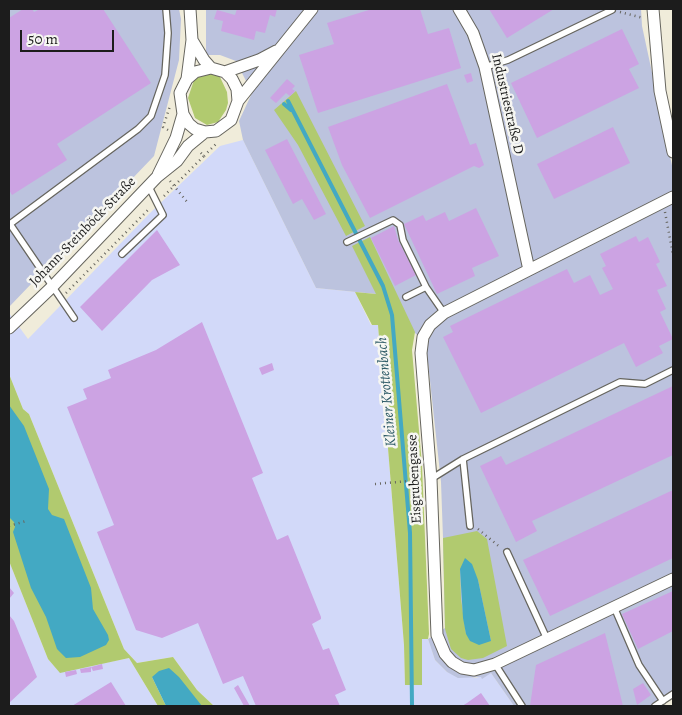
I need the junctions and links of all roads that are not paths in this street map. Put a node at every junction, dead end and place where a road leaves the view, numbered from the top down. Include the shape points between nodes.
1 (166, 9) edge
2 (190, 9) edge
3 (312, 9) edge
4 (459, 9) edge
5 (652, 9) edge
6 (612, 10) dead end
7 (192, 40) junction
8 (278, 50) junction
9 (485, 67) junction
10 (211, 68) junction
11 (225, 72) junction
12 (187, 79) junction
13 (238, 101) junction
14 (183, 114) junction
15 (670, 121) edge
16 (206, 132) junction
17 (673, 152) edge
18 (159, 175) junction
19 (149, 187) junction
20 (673, 197) edge
21 (10, 224) edge
22 (347, 242) dead end
23 (122, 254) dead end
24 (528, 270) junction
25 (52, 287) junction
26 (426, 287) junction
27 (406, 297) dead end
28 (444, 313) junction
29 (74, 318) dead end
30 (9, 328) edge
31 (673, 370) edge
32 (463, 458) junction
33 (428, 480) junction
34 (470, 526) road end
35 (506, 552) road end
36 (673, 579) edge
37 (614, 607) junction
38 (547, 639) junction
39 (495, 664) junction
40 (673, 694) edge
41 (663, 701) junction
42 (522, 706) edge
43 (655, 706) edge

1 - 21 lane via 165,75 151,116
2 - 7 street
3 - 8 street
4 - 9 street, Industriestraße D via 473,33
5 - 15 street via 656,65
6 - 9 lane via 508,60
7 - 10 street
7 - 12 street
8 - 11 street
8 - 13 street
9 - 24 street, Industriestraße D
10 - 11 street
10 - 12 street via 195,72
11 - 13 street via 237,89
12 - 14 street via 180,93
13 - 16 street via 231,120 216,131
14 - 16 street via 195,129
14 - 18 street, Johann-Steinböck-Straße
15 - 17 street
16 - 18 street, Johann-Steinböck-Straße
18 - 19 street, Johann-Steinböck-Straße
19 - 23 lane via 163,215
19 - 25 street, Johann-Steinböck-Straße
20 - 24 street, Eisgrubengasse
21 - 25 lane
22 - 26 lane via 393,220 400,225 403,240
24 - 28 street, Eisgrubengasse
25 - 29 lane
25 - 30 street, Johann-Steinböck-Straße
26 - 27 lane
26 - 28 lane
28 - 33 street, Eisgrubengasse via 430,325 423,337 421,353
31 - 32 lane via 645,384 620,382
32 - 33 lane
32 - 34 lane
33 - 39 street, Eisgrubengasse via 439,641 445,654 462,668 474,670
35 - 38 lane
36 - 37 street, Eisgrubengasse
37 - 38 street, Eisgrubengasse
37 - 41 lane via 640,666
38 - 39 street, Eisgrubengasse
39 - 42 lane
40 - 41 lane
41 - 43 lane

